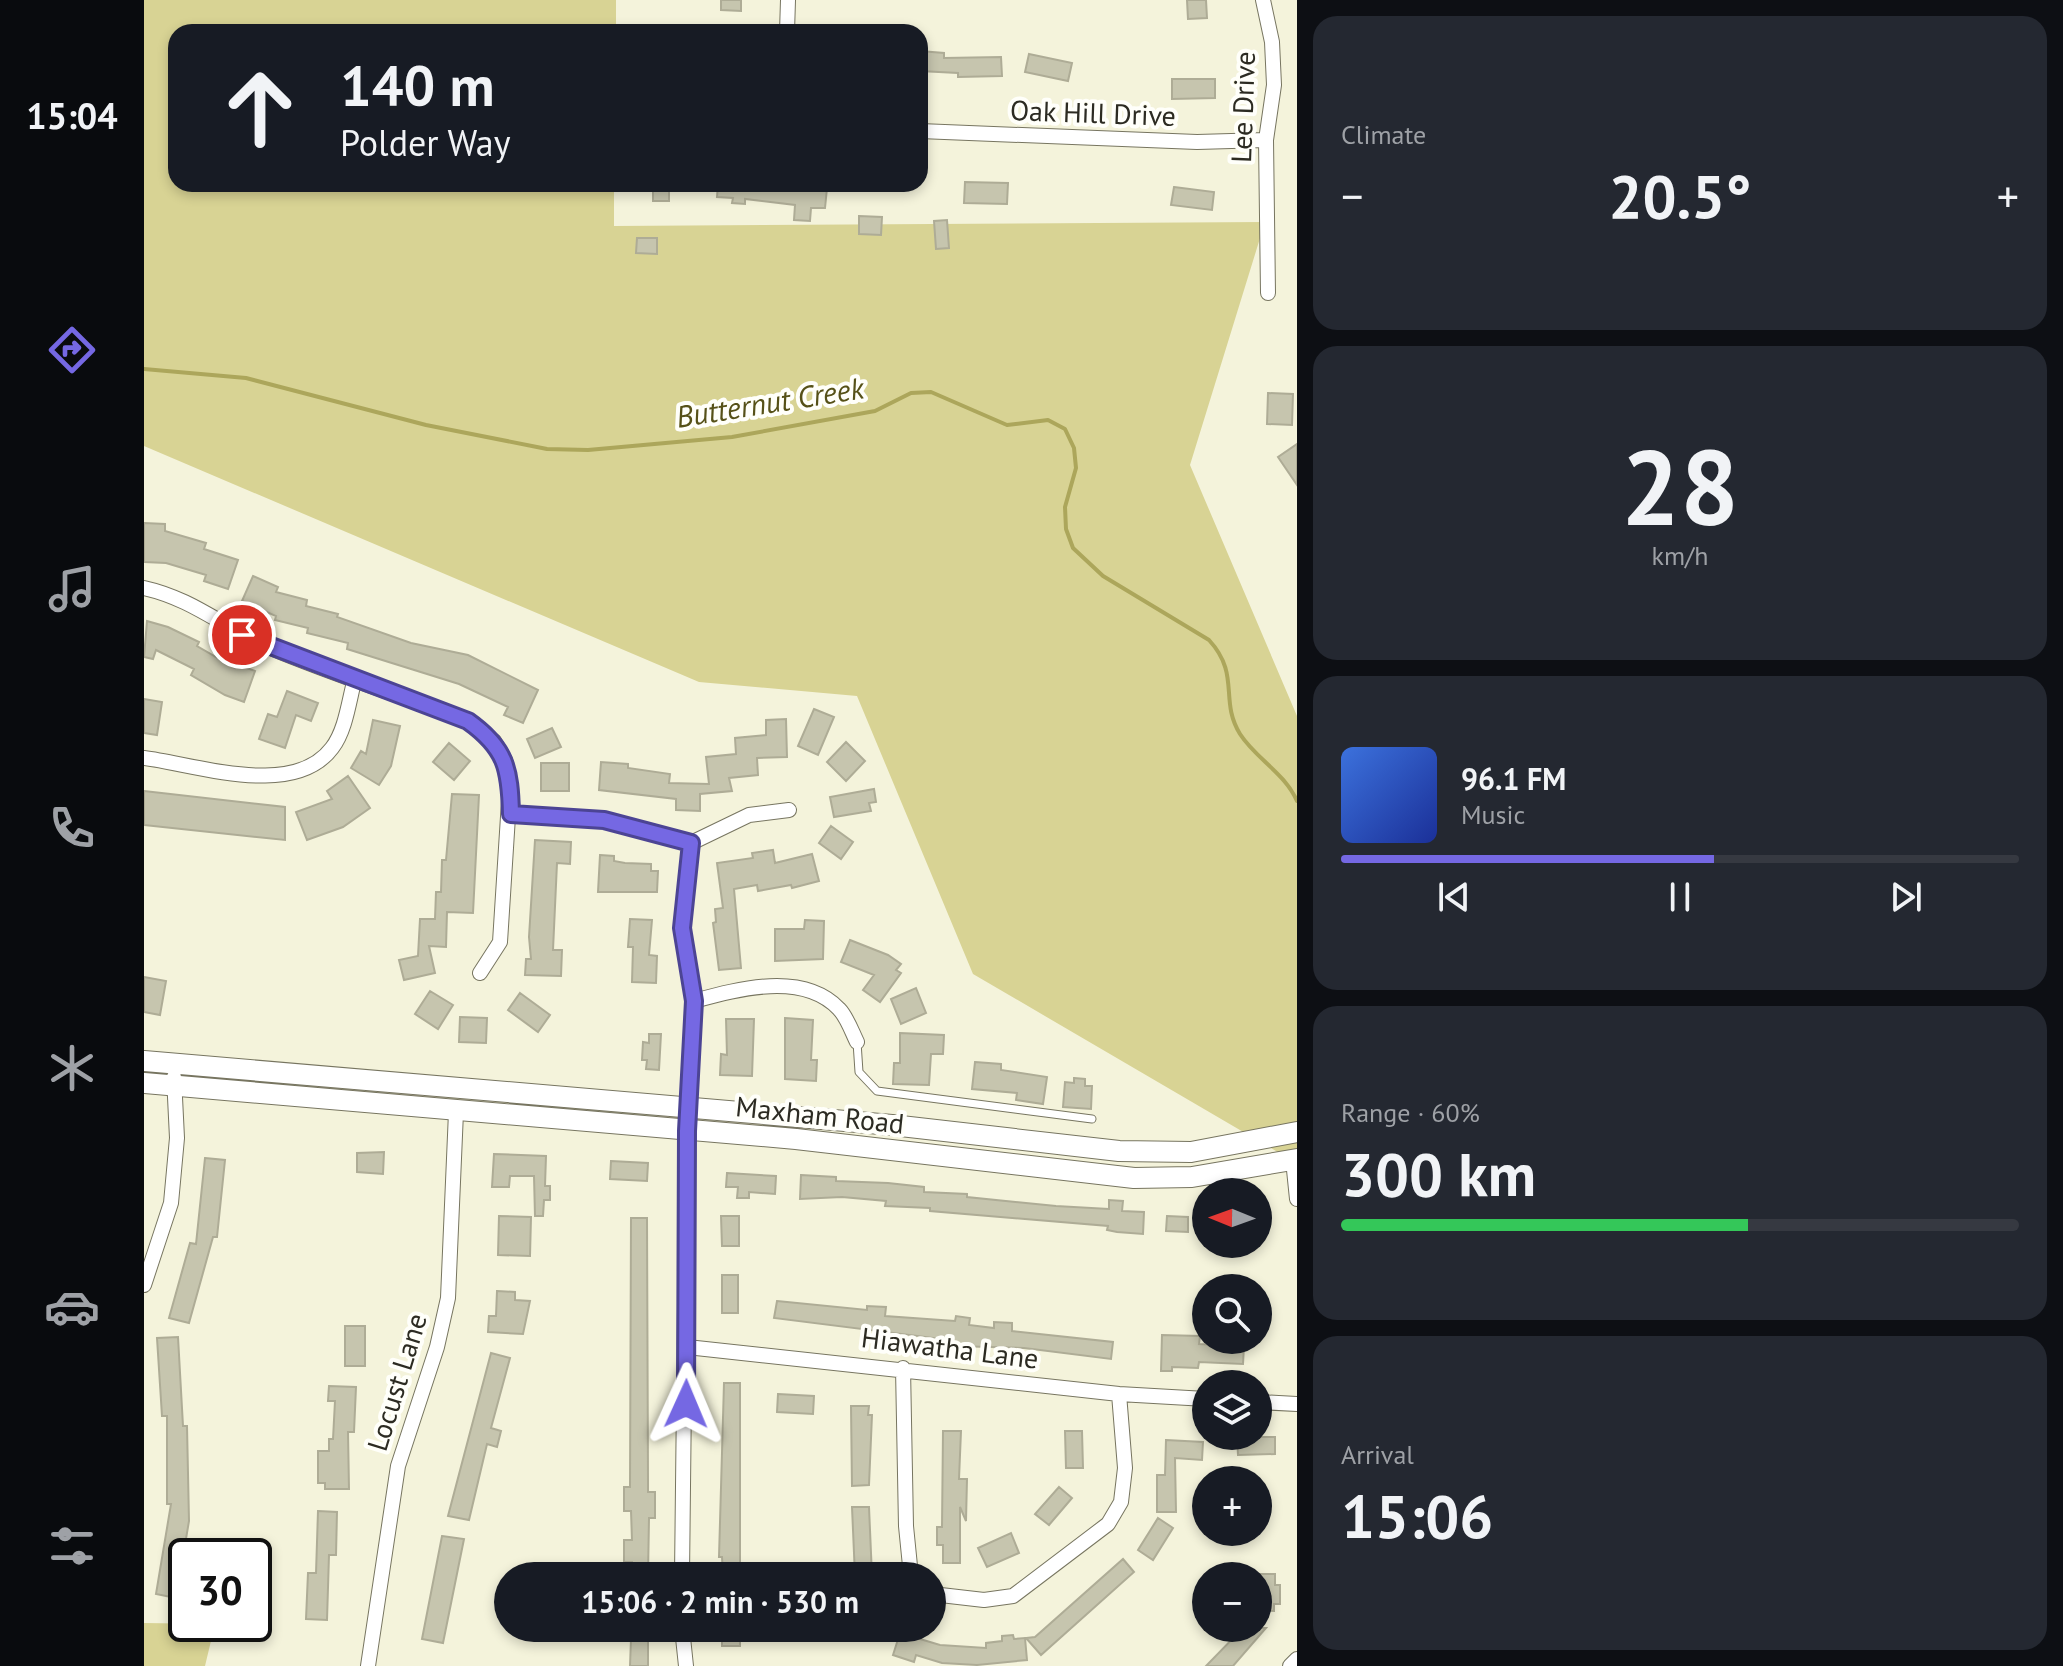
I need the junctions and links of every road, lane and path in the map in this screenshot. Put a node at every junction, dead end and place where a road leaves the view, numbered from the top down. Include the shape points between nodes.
1 (788, 0) edge
2 (1263, 0) edge
3 (787, 24) edge
4 (928, 131) edge
5 (1266, 140) junction
6 (1268, 293) dead end
7 (144, 588) edge
8 (355, 678) junction
9 (144, 758) edge
10 (789, 810) dead end
11 (511, 814) junction
12 (691, 843) junction
13 (480, 973) dead end
14 (694, 1001) junction
15 (857, 1042) joint
16 (144, 1061) edge
17 (174, 1065) junction
18 (144, 1083) edge
19 (175, 1088) junction
20 (688, 1110) junction
21 (456, 1112) junction
22 (1092, 1119) dead end
23 (687, 1131) junction
24 (1297, 1132) edge
25 (1295, 1159) edge
26 (1297, 1199) edge
27 (144, 1285) edge
28 (687, 1347) junction
29 (903, 1368) junction
30 (1119, 1394) junction
31 (1192, 1398) edge
32 (1272, 1403) edge
33 (1297, 1404) edge
34 (682, 1562) edge
35 (910, 1562) edge
36 (946, 1596) edge
37 (683, 1642) edge
38 (1297, 1659) edge
39 (368, 1666) edge
40 (686, 1666) edge
41 (1290, 1666) edge

1 - 3 street
2 - 5 street, Lee Drive via 1274,85
4 - 5 street, Oak Hill Drive
5 - 6 street, Lee Drive
7 - 8 street via 190,601 242,635
8 - 9 street via 333,747 312,767 292,775 266,777
8 - 11 street via 468,721 494,741 505,760
10 - 12 street via 749,815
11 - 12 street via 604,820
11 - 13 street via 500,942
12 - 14 street via 682,928
14 - 15 street via 753,988 801,989 840,1009
14 - 20 street
15 - 22 lane via 859,1072 877,1091
16 - 17 main road, Maxham Road
17 - 19 street
17 - 20 main road, Maxham Road
18 - 19 main road, Maxham Road
19 - 21 main road, Maxham Road
19 - 27 street via 171,1203
20 - 23 street
20 - 24 main road, Maxham Road via 892,1125 1119,1151 1191,1152
21 - 23 main road, Maxham Road
21 - 39 street, Locust Lane via 448,1298 398,1466
23 - 25 main road, Maxham Road via 1134,1178 1192,1177
23 - 28 street
25 - 26 street
28 - 29 street, Hiawatha Lane
28 - 34 street
29 - 30 street, Hiawatha Lane
29 - 35 street
30 - 31 street, Hiawatha Lane
30 - 36 street via 1125,1468 1121,1502 1108,1524 1013,1596 984,1600
32 - 33 street
37 - 40 street
38 - 41 street

